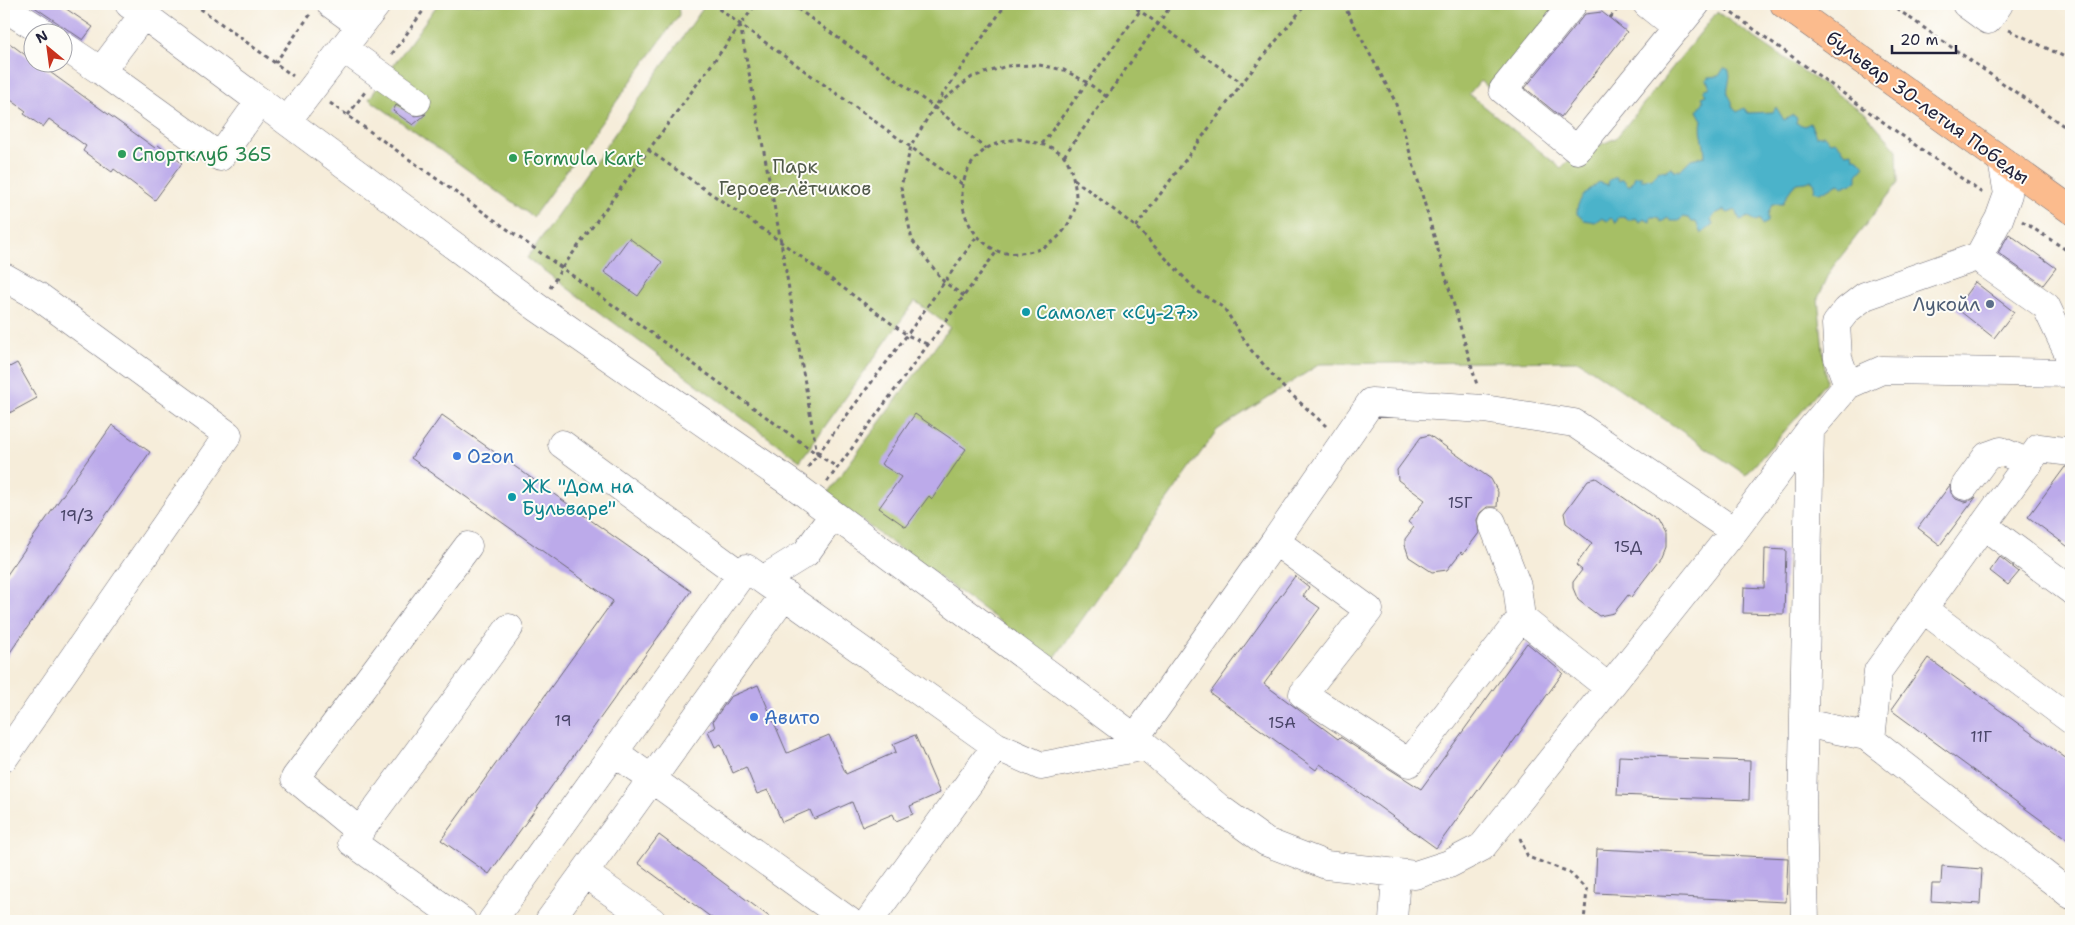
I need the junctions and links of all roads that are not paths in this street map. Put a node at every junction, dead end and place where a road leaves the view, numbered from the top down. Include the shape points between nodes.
1 (15, 4) edge
2 (377, 4) edge
3 (1573, 4) edge
4 (1647, 4) edge
5 (1696, 4) edge
6 (1784, 4) edge
7 (1966, 4) edge
8 (322, 7) edge
9 (136, 9) edge
10 (1994, 12) edge
11 (27, 22) edge
12 (360, 25) junction
13 (1677, 28) junction
14 (343, 48) junction
15 (72, 52) edge
16 (101, 71) junction
17 (260, 101) junction
18 (417, 101) dead end
19 (287, 121) junction
20 (2002, 161) junction
21 (2071, 210) edge
22 (1979, 256) junction
23 (4, 277) edge
24 (2071, 359) edge
25 (2071, 373) edge
26 (1848, 385) junction
27 (1810, 430) junction
28 (562, 444) dead end
29 (2071, 452) edge
30 (2029, 462) junction
31 (1965, 486) dead end
32 (814, 500) junction
33 (1492, 522) dead end
34 (1983, 525) junction
35 (1734, 531) junction
36 (1274, 541) junction
37 (468, 546) dead end
38 (763, 583) junction
39 (2071, 590) edge
40 (1923, 609) junction
41 (1521, 618) junction
42 (509, 628) dead end
43 (1608, 687) junction
44 (2071, 720) edge
45 (1804, 723) junction
46 (1871, 740) junction
47 (1140, 742) junction
48 (996, 746) junction
49 (614, 752) junction
50 (4, 758) edge
51 (651, 779) junction
52 (359, 831) junction
53 (584, 872) junction
54 (1396, 874) junction
55 (2071, 895) edge
56 (462, 921) edge
57 (492, 921) edge
58 (549, 921) edge
59 (652, 921) edge
60 (849, 921) edge
61 (869, 921) edge
62 (1393, 921) edge
63 (1805, 921) edge

1 - 11 street via 10,11
2 - 12 street
3 - 13 street via 1503,90 1577,150
4 - 13 street
5 - 13 street
6 - 20 main road, бульвар 30-летия Победы
7 - 10 street
8 - 12 street
9 - 16 street
9 - 17 street
12 - 14 street
14 - 18 street
14 - 19 street
15 - 16 street
16 - 17 street via 220,157
17 - 19 street
19 - 32 street via 538,308
20 - 21 main road, бульвар 30-летия Победы
20 - 22 street via 2008,194
22 - 24 street via 2046,306
22 - 26 street via 1865,296 1847,310 1836,324 1836,342
23 - 50 street via 38,296 228,435
25 - 26 street via 1882,370
26 - 27 street
27 - 35 street
27 - 45 street
28 - 38 street
29 - 30 street via 2039,448
30 - 31 street via 2001,451 1987,456
30 - 34 street
32 - 38 street via 806,554
32 - 47 street
33 - 41 street via 1517,586
34 - 39 street
34 - 40 street
35 - 36 street via 1574,423 1484,409 1371,402
35 - 43 street
36 - 41 street via 1369,610 1302,694 1409,763
36 - 47 street
37 - 52 street via 295,778
38 - 48 street
38 - 49 street
38 - 51 street
40 - 44 street
40 - 46 street via 1878,670
41 - 43 street
42 - 52 street
43 - 54 street via 1482,847 1414,876
45 - 46 street via 1866,736
45 - 63 street
46 - 55 street
47 - 48 street via 1042,766
47 - 54 street via 1219,808 1266,842 1326,865
48 - 61 street
49 - 51 street
49 - 57 street
51 - 53 street
51 - 60 street
52 - 56 street via 352,842
53 - 58 street
53 - 59 street
54 - 62 street

